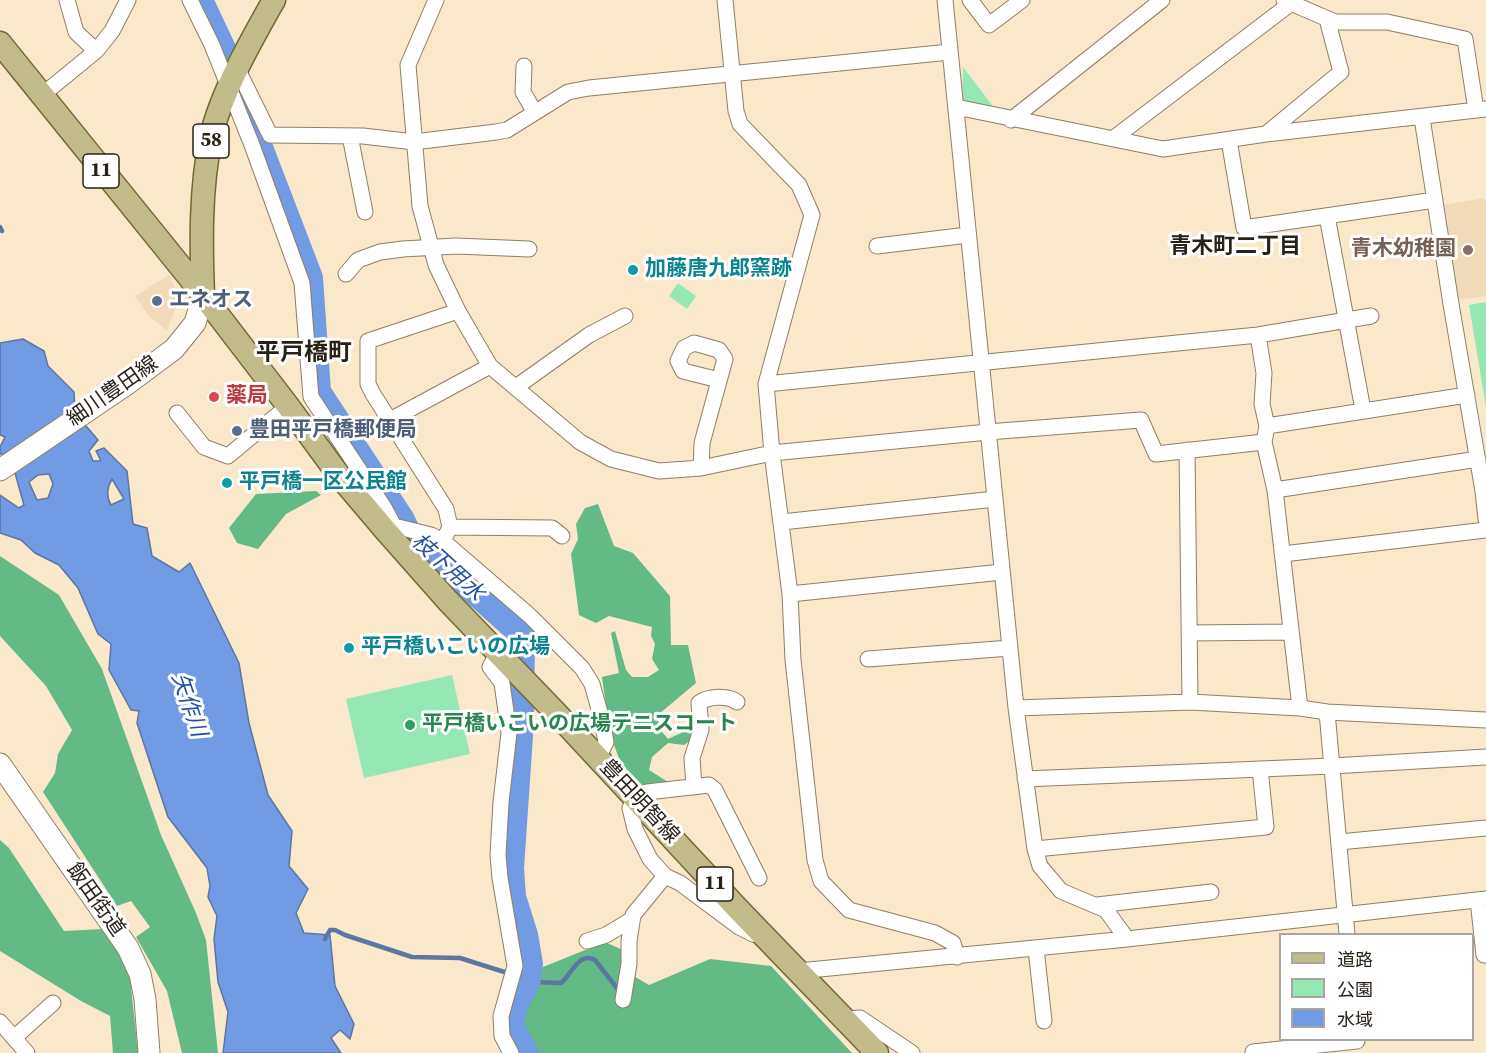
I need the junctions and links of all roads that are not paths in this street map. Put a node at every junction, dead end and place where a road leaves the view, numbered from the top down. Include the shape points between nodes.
1 (68, 0) edge
2 (128, 0) edge
3 (190, 0) edge
4 (274, 0) edge
5 (436, 0) edge
6 (724, 0) edge
7 (945, 0) edge
8 (970, 0) edge
9 (1022, 0) edge
10 (1162, 0) edge
11 (1287, 2) edge
12 (1327, 19) junction
13 (0, 43) edge
14 (96, 51) junction
15 (950, 52) junction
16 (524, 66) dead end
17 (732, 73) junction
18 (233, 78) junction
19 (41, 96) junction
20 (956, 107) junction
21 (1481, 110) edge
22 (534, 111) junction
23 (1422, 118) junction
24 (1011, 120) junction
25 (1266, 134) junction
26 (350, 136) junction
27 (1114, 138) junction
28 (1229, 140) junction
29 (414, 142) junction
30 (1435, 200) junction
31 (365, 212) dead end
32 (1327, 216) junction
33 (968, 235) junction
34 (430, 246) junction
35 (877, 246) dead end
36 (529, 249) dead end
37 (346, 274) dead end
38 (203, 296) junction
39 (458, 311) junction
40 (625, 316) dead end
41 (1371, 316) dead end
42 (1345, 319) junction
43 (1257, 335) junction
44 (981, 364) junction
45 (490, 366) junction
46 (719, 380) dead end
47 (766, 384) junction
48 (516, 387) junction
49 (1467, 395) junction
50 (288, 406) junction
51 (1363, 410) junction
52 (177, 413) dead end
53 (390, 420) junction
54 (1479, 421) edge
55 (1267, 426) junction
56 (988, 432) junction
57 (1264, 442) junction
58 (1187, 450) junction
59 (772, 453) junction
60 (1478, 459) junction
61 (701, 468) junction
62 (0, 470) edge
63 (1275, 490) junction
64 (1484, 490) edge
65 (995, 499) junction
66 (1486, 519) edge
67 (782, 522) junction
68 (393, 528) junction
69 (1486, 530) edge
70 (446, 534) junction
71 (562, 537) dead end
72 (1283, 554) junction
73 (1002, 572) junction
74 (790, 594) junction
75 (1291, 632) junction
76 (1189, 633) junction
77 (1010, 648) junction
78 (500, 656) junction
79 (868, 659) dead end
80 (737, 702) dead end
81 (1190, 702) junction
82 (1016, 708) junction
83 (1300, 708) junction
84 (1327, 712) junction
85 (1486, 720) edge
86 (1486, 757) edge
87 (598, 758) junction
88 (0, 764) edge
89 (1332, 766) junction
90 (1260, 769) junction
91 (1025, 779) junction
92 (694, 787) junction
93 (634, 797) junction
94 (1486, 828) edge
95 (1339, 842) junction
96 (1035, 849) junction
97 (665, 876) junction
98 (759, 878) dead end
99 (1211, 892) dead end
100 (1482, 900) edge
101 (1097, 905) junction
102 (1345, 914) junction
103 (631, 920) junction
104 (1347, 933) edge
105 (765, 936) junction
106 (1127, 939) junction
107 (587, 941) dead end
108 (1036, 949) junction
109 (1486, 955) edge
110 (957, 957) junction
111 (799, 971) junction
112 (624, 995) dead end
113 (53, 1003) dead end
114 (846, 1019) junction
115 (1044, 1021) dead end
116 (0, 1022) edge
117 (15, 1037) junction
118 (1357, 1045) edge
119 (1253, 1052) edge
120 (27, 1053) edge
121 (149, 1053) edge
122 (511, 1053) edge
123 (877, 1053) edge
124 (912, 1053) edge

1 - 14 street via 76,32
2 - 14 street
3 - 18 street
4 - 18 main road, 58
5 - 29 street via 408,65
6 - 17 street
7 - 15 street
8 - 9 street via 989,25
10 - 24 street
11 - 12 street
11 - 27 street
12 - 21 street via 1387,22 1465,39
12 - 25 street via 1341,72
13 - 19 main road, 豊田明智線 / 11
14 - 19 street
15 - 17 street
15 - 20 street
16 - 22 street via 523,92
17 - 22 street via 568,92
17 - 47 street via 740,124 799,185 812,215
18 - 26 street via 270,135
18 - 38 main road, 58 via 212,135 204,189
18 - 68 street via 303,283 311,398 386,509
19 - 38 main road, 豊田明智線 / 11
20 - 24 street
20 - 33 street
21 - 23 street
22 - 29 street via 507,130
23 - 25 street
23 - 30 street
24 - 27 street
25 - 28 street
26 - 29 street
26 - 31 street
27 - 28 street via 1163,149
28 - 32 street via 1244,228
29 - 34 street via 420,206
30 - 32 street
30 - 49 street
32 - 42 street
33 - 35 street
33 - 44 street
34 - 36 street
34 - 37 street via 380,252 358,260
34 - 39 street
38 - 50 main road, 豊田明智線 / 11
38 - 62 street, 細川豊田線 via 195,323 174,349
39 - 45 street
39 - 53 street via 368,341 368,384
40 - 48 street via 589,335
41 - 42 street
42 - 43 street
42 - 51 street
43 - 44 street
43 - 55 street
44 - 47 street
44 - 56 street
45 - 48 street
45 - 53 street
46 - 61 street via 702,443
47 - 59 street
48 - 61 street via 580,441 611,459 659,471
49 - 51 street
49 - 54 street
50 - 52 street via 228,456 204,447
50 - 68 main road, 豊田明智線 / 11 via 341,478
51 - 55 street
53 - 70 street via 446,509
54 - 60 street
55 - 57 street
56 - 58 street via 1141,420 1156,454
56 - 59 street
56 - 65 street
57 - 58 street
57 - 63 street
58 - 76 street
59 - 61 street
59 - 67 street
60 - 63 street
60 - 64 street
63 - 72 street
64 - 66 street
65 - 67 street
65 - 73 street
67 - 74 street
68 - 70 street
68 - 78 main road, 豊田明智線 / 11
69 - 72 street
70 - 71 street via 552,528
70 - 87 street via 582,668 592,684 606,742
72 - 75 street
73 - 74 street
73 - 77 street
74 - 110 street via 793,660 815,860 821,881 849,910 935,933 953,943
75 - 76 street
75 - 83 street
76 - 81 street
77 - 79 street
77 - 82 street
78 - 87 main road, 豊田明智線 / 11
78 - 122 street via 490,667 502,683 509,733 498,855 513,976 501,1016 502,1036
80 - 92 street via 727,698 704,699 699,703 701,730 692,759
81 - 82 street
81 - 83 street
82 - 91 street
83 - 84 street
84 - 85 street
84 - 89 street
86 - 89 street
87 - 93 main road, 豊田明智線 / 11
88 - 121 street, 飯田街道 via 128,948 140,974
89 - 90 street
89 - 95 street
90 - 91 street
90 - 96 street via 1266,827
91 - 96 street
92 - 93 street
92 - 98 street via 709,785 715,789
93 - 97 street via 630,808 635,829
93 - 105 main road, 豊田明智線 / 11
94 - 95 street
95 - 102 street
96 - 101 street via 1040,866 1061,891
97 - 103 street
97 - 105 street via 739,927
99 - 101 street
100 - 102 street
100 - 109 street
101 - 106 street via 1106,910
102 - 104 street
102 - 106 street
103 - 107 street
103 - 112 street
105 - 111 main road, 豊田明智線 / 11
106 - 108 street
108 - 110 street
108 - 115 street
110 - 111 street
111 - 114 main road, 豊田明智線 / 11
113 - 117 street
114 - 123 main road, 豊田明智線 / 11
114 - 124 street via 860,1018
116 - 117 street
117 - 120 street
118 - 119 street

